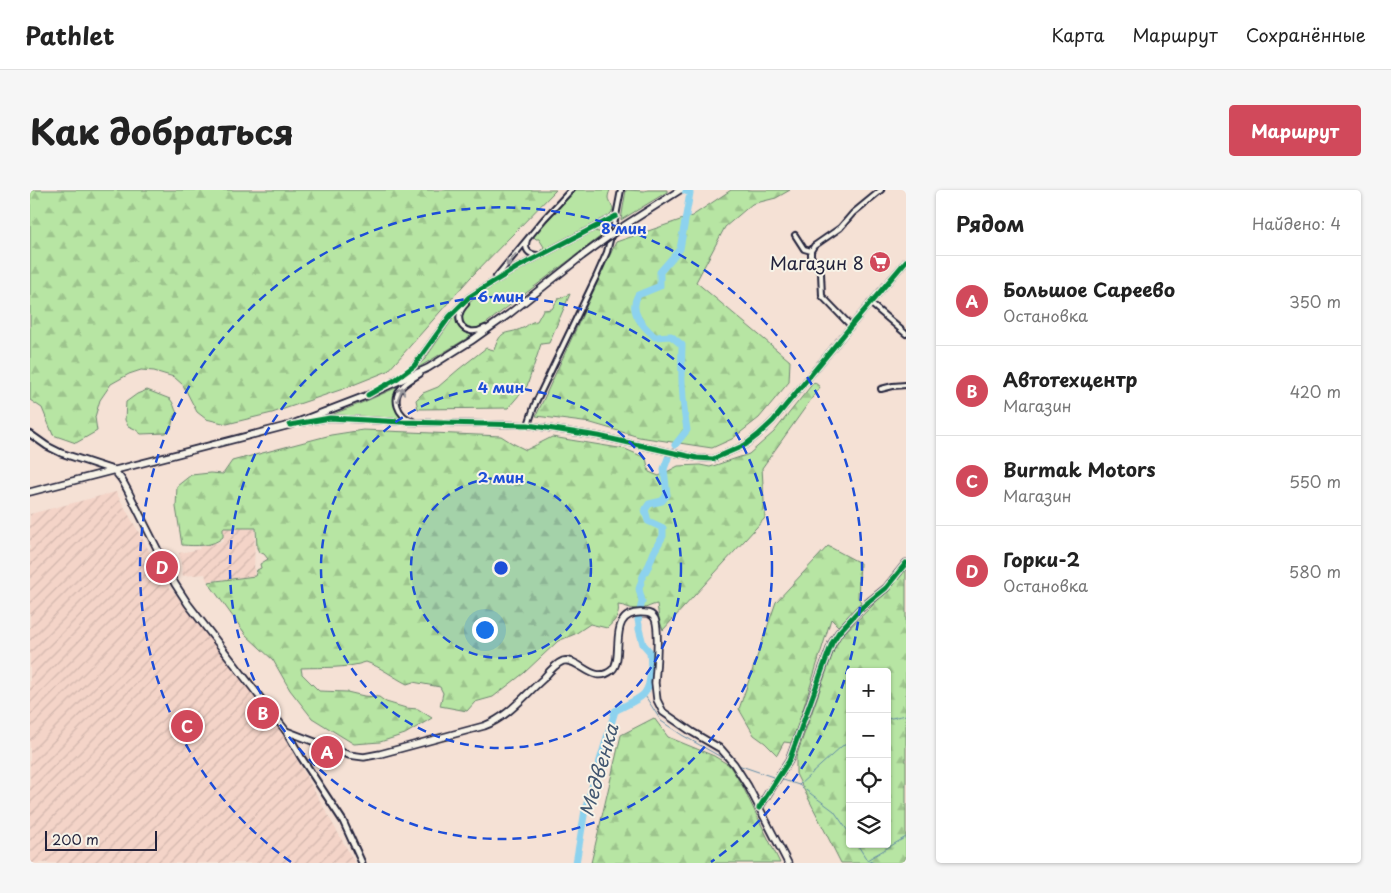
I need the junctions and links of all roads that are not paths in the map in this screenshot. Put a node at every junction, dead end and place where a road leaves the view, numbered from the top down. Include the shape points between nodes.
1 (571, 190) edge
2 (621, 190) edge
3 (680, 190) edge
4 (881, 190) edge
5 (616, 216) junction
6 (795, 235) dead end
7 (528, 238) junction
8 (811, 251) junction
9 (543, 254) junction
10 (906, 261) edge
11 (493, 281) junction
12 (480, 290) junction
13 (870, 303) junction
14 (509, 314) junction
15 (851, 326) junction
16 (906, 334) edge
17 (428, 368) junction
18 (906, 384) edge
19 (881, 390) dead end
20 (368, 395) junction
21 (417, 422) junction
22 (290, 425) junction
23 (528, 426) junction
24 (30, 434) edge
25 (114, 470) junction
26 (30, 492) edge
27 (906, 563) edge
28 (286, 731) junction
29 (759, 808) junction
30 (362, 863) edge
31 (788, 863) edge

1 - 7 street
2 - 5 street
3 - 14 main road, bridge via 619,229
4 - 8 street
5 - 9 street
5 - 23 street via 607,252 535,404
6 - 8 street via 804,249
7 - 9 street via 528,252
7 -> 11 street
8 - 15 street via 821,273 822,296
9 - 11 street
10 - 13 street
11 - 12 street
12 - 14 street via 460,312 460,322 465,329 478,331
12 - 20 street via 450,316 414,366
13 - 15 street
13 - 16 street
14 - 17 main road
15 - 23 street via 773,421 745,445 713,459
17 - 20 main road
21 -> 17 street via 401,414 397,408 397,397 403,386
18 - 19 street
20 - 22 main road
21 - 22 street via 330,418
21 - 23 street
22 - 25 main road
24 - 25 street via 61,453
25 - 26 main road
25 - 28 main road via 188,604
27 - 29 street via 832,643 789,761
28 - 29 main road via 349,755 364,757 484,726 502,717 563,662 574,663 596,674 610,671 616,662 618,636 625,619 629,615 646,613 653,616 657,629 655,692 658,705 672,719 721,749 741,774
28 - 30 street via 343,820
29 - 31 main road

